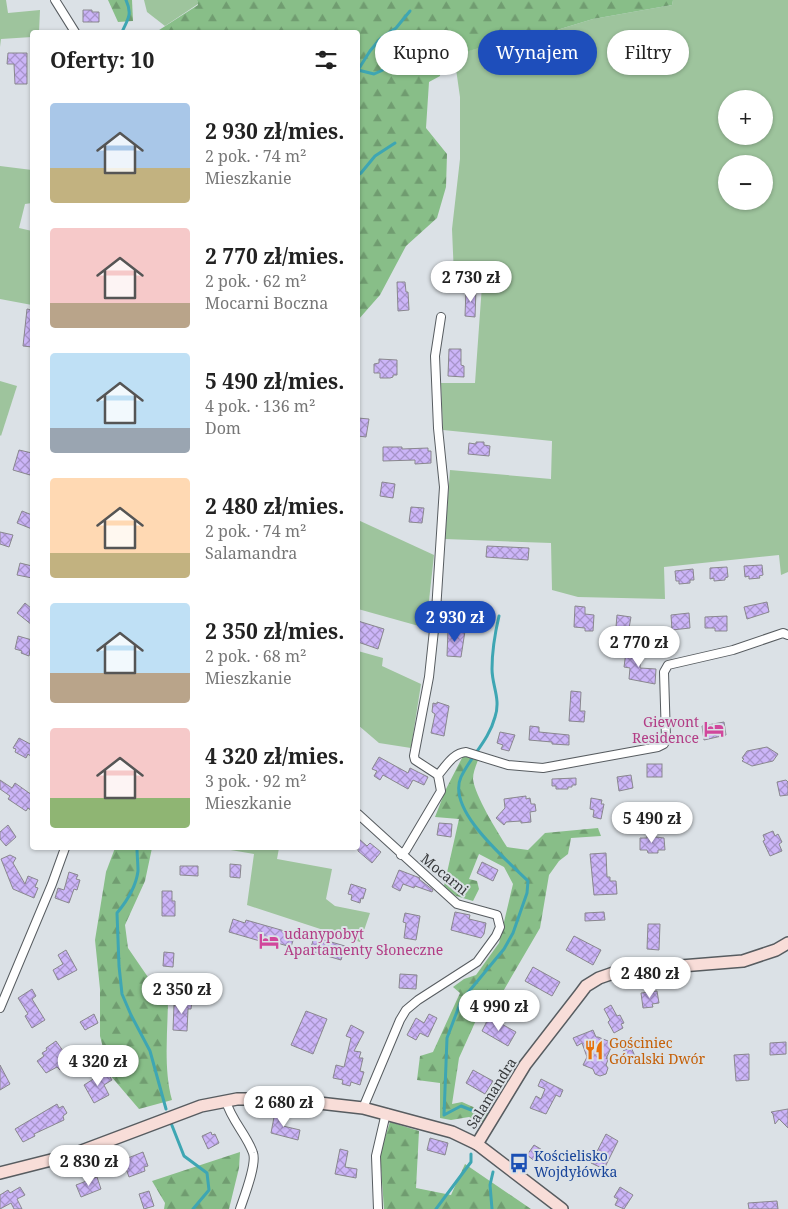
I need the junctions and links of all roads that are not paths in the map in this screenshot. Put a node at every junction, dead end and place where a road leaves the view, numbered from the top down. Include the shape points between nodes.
1 (55, 0) edge
2 (74, 30) edge
3 (441, 317) dead end
4 (788, 635) edge
5 (438, 775) junction
6 (360, 816) edge
7 (64, 850) edge
8 (401, 855) junction
9 (788, 943) edge
10 (2, 998) edge
11 (0, 1008) edge
12 (226, 1101) junction
13 (363, 1108) junction
14 (386, 1113) junction
15 (477, 1144) junction
16 (0, 1173) edge
17 (240, 1209) edge
18 (378, 1209) edge
19 (562, 1209) edge

1 - 2 street
3 - 5 street via 435,356 444,487 429,677 414,756 415,760
4 - 5 street via 783,633 732,650 668,665 664,672 666,739 658,747 543,768 508,765 460,752
5 - 8 street via 441,791
6 - 8 street, Mocarni
7 - 10 street
8 - 13 street, Mocarni via 457,904 497,915 500,927 477,962 406,1010
9 - 15 street, Salamandra via 743,961 619,971 592,982 525,1065
10 - 11 street
12 - 13 street via 284,1099
12 - 16 street via 202,1106 71,1154
12 - 17 street via 254,1154 250,1182
13 - 14 street
14 - 15 street via 452,1132
14 - 18 street via 376,1156
15 - 19 street

